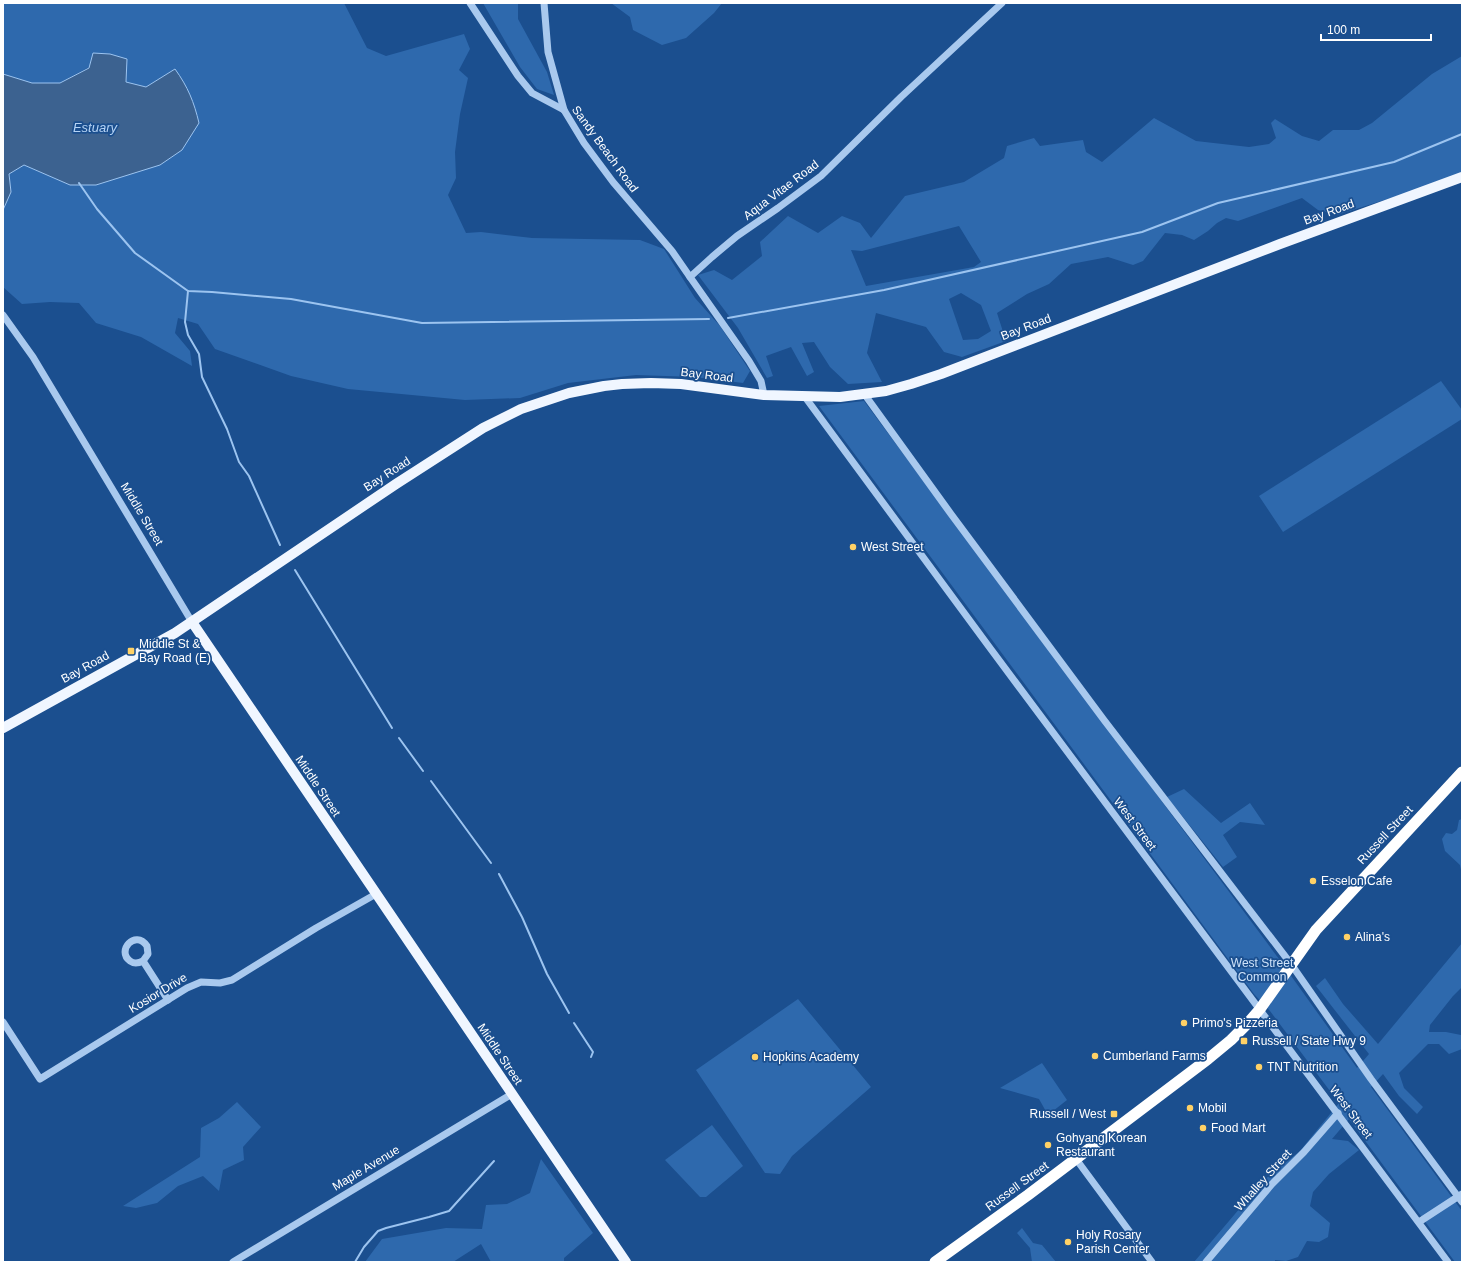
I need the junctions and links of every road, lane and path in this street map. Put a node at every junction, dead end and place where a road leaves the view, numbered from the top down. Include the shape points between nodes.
1 (470, 3) edge
2 (544, 3) edge
3 (1002, 3) edge
4 (564, 110) junction
5 (1462, 177) edge
6 (690, 277) junction
7 (3, 315) edge
8 (866, 395) junction
9 (764, 396) junction
10 (805, 397) junction
11 (192, 622) junction
12 (3, 727) edge
13 (1462, 772) edge
14 (376, 894) junction
15 (143, 961) dead end
16 (1291, 964) junction
17 (168, 1000) junction
18 (1260, 1009) junction
19 (3, 1022) edge
20 (512, 1094) junction
21 (1338, 1113) junction
22 (1076, 1159) junction
23 (1461, 1197) edge
24 (1419, 1222) junction
25 (233, 1262) edge
26 (626, 1262) edge
27 (935, 1262) edge
28 (1152, 1262) edge
29 (1206, 1262) edge
30 (1448, 1262) edge

1 - 4 street, Sandy Beach Road via 532,93
2 - 4 street via 548,52
3 - 6 street, Aqua Vitae Road via 821,176 737,236
4 - 6 street, Sandy Beach Road via 609,177 672,251
5 - 8 main road, Bay Road via 941,374
6 - 9 street via 749,361 761,381
7 - 11 street, Middle Street via 33,357
8 - 10 main road, Bay Road
8 - 16 street via 1107,724
9 - 10 main road, Bay Road
9 - 11 main road, Bay Road via 681,384 641,383 586,389 521,409 483,428 407,476
10 - 18 street, West Street
11 - 12 main road, Bay Road
11 - 14 main road, Middle Street
13 - 16 highway, Russell Street via 1316,930
14 - 17 street, Kosior Drive via 232,980 198,983
14 - 20 main road, Middle Street
15 - 17 street
16 - 18 highway, Russell Street
16 - 23 street via 1371,1079
17 - 19 street, Kosior Drive via 40,1079
18 - 21 street, West Street
18 - 22 highway, Russell Street via 1231,1040 1208,1059
20 - 25 street, Maple Avenue
20 - 26 main road, Middle Street
21 - 24 street, West Street
21 - 29 street, Whalley Street via 1272,1184
22 - 27 highway, Russell Street
22 - 28 street
23 - 24 street
24 - 30 street, West Street

